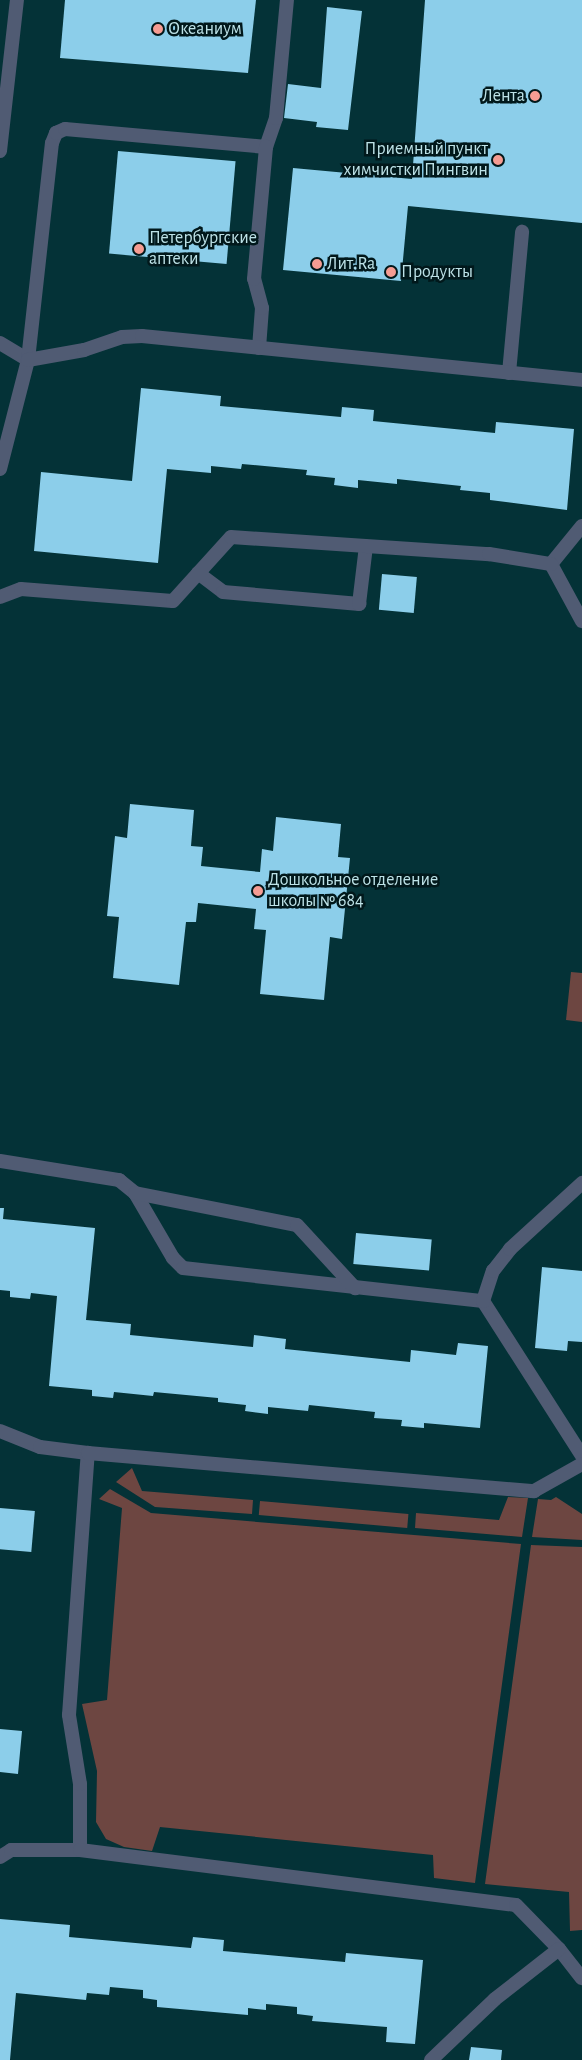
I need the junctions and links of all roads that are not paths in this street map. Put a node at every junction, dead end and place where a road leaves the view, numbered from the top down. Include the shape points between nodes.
1 (17, 0) edge
2 (288, 0) edge
3 (266, 147) junction
4 (0, 151) edge
5 (522, 232) dead end
6 (0, 343) edge
7 (258, 348) junction
8 (28, 360) junction
9 (509, 373) junction
10 (582, 380) edge
11 (0, 469) edge
12 (582, 526) edge
13 (366, 546) junction
14 (550, 564) junction
15 (198, 573) junction
16 (0, 596) edge
17 (582, 621) edge
18 (0, 1161) edge
19 (582, 1183) edge
20 (135, 1194) junction
21 (355, 1288) junction
22 (483, 1301) junction
23 (0, 1431) edge
24 (88, 1453) junction
25 (582, 1456) edge
26 (582, 1464) edge
27 (80, 1850) junction
28 (0, 1857) edge
29 (559, 1949) junction
30 (582, 1978) edge
31 (431, 2060) edge

1 - 4 lane
2 - 3 lane via 276,118
3 - 7 lane via 254,278 262,308
3 - 8 lane via 65,129 56,133 52,143
5 - 9 lane
6 - 8 lane
7 - 8 lane via 142,336 122,337 84,350
7 - 9 lane
8 - 11 lane
9 - 10 lane
12 - 14 lane
13 - 14 lane via 489,554
13 - 15 lane via 231,537
13 - 15 lane via 359,604 223,592
14 - 17 lane
15 - 16 lane via 173,601 21,588
18 - 20 lane via 99,1174 118,1180
19 - 22 lane via 510,1249 493,1272
20 - 21 lane via 296,1225
20 - 21 lane via 173,1258 183,1268
21 - 22 lane
22 - 25 lane
23 - 24 lane via 40,1447
24 - 26 lane via 534,1491
24 - 27 lane via 69,1715 80,1784
27 - 28 lane via 11,1850
27 - 29 lane via 516,1905
29 - 30 lane
29 - 31 lane via 495,1999

